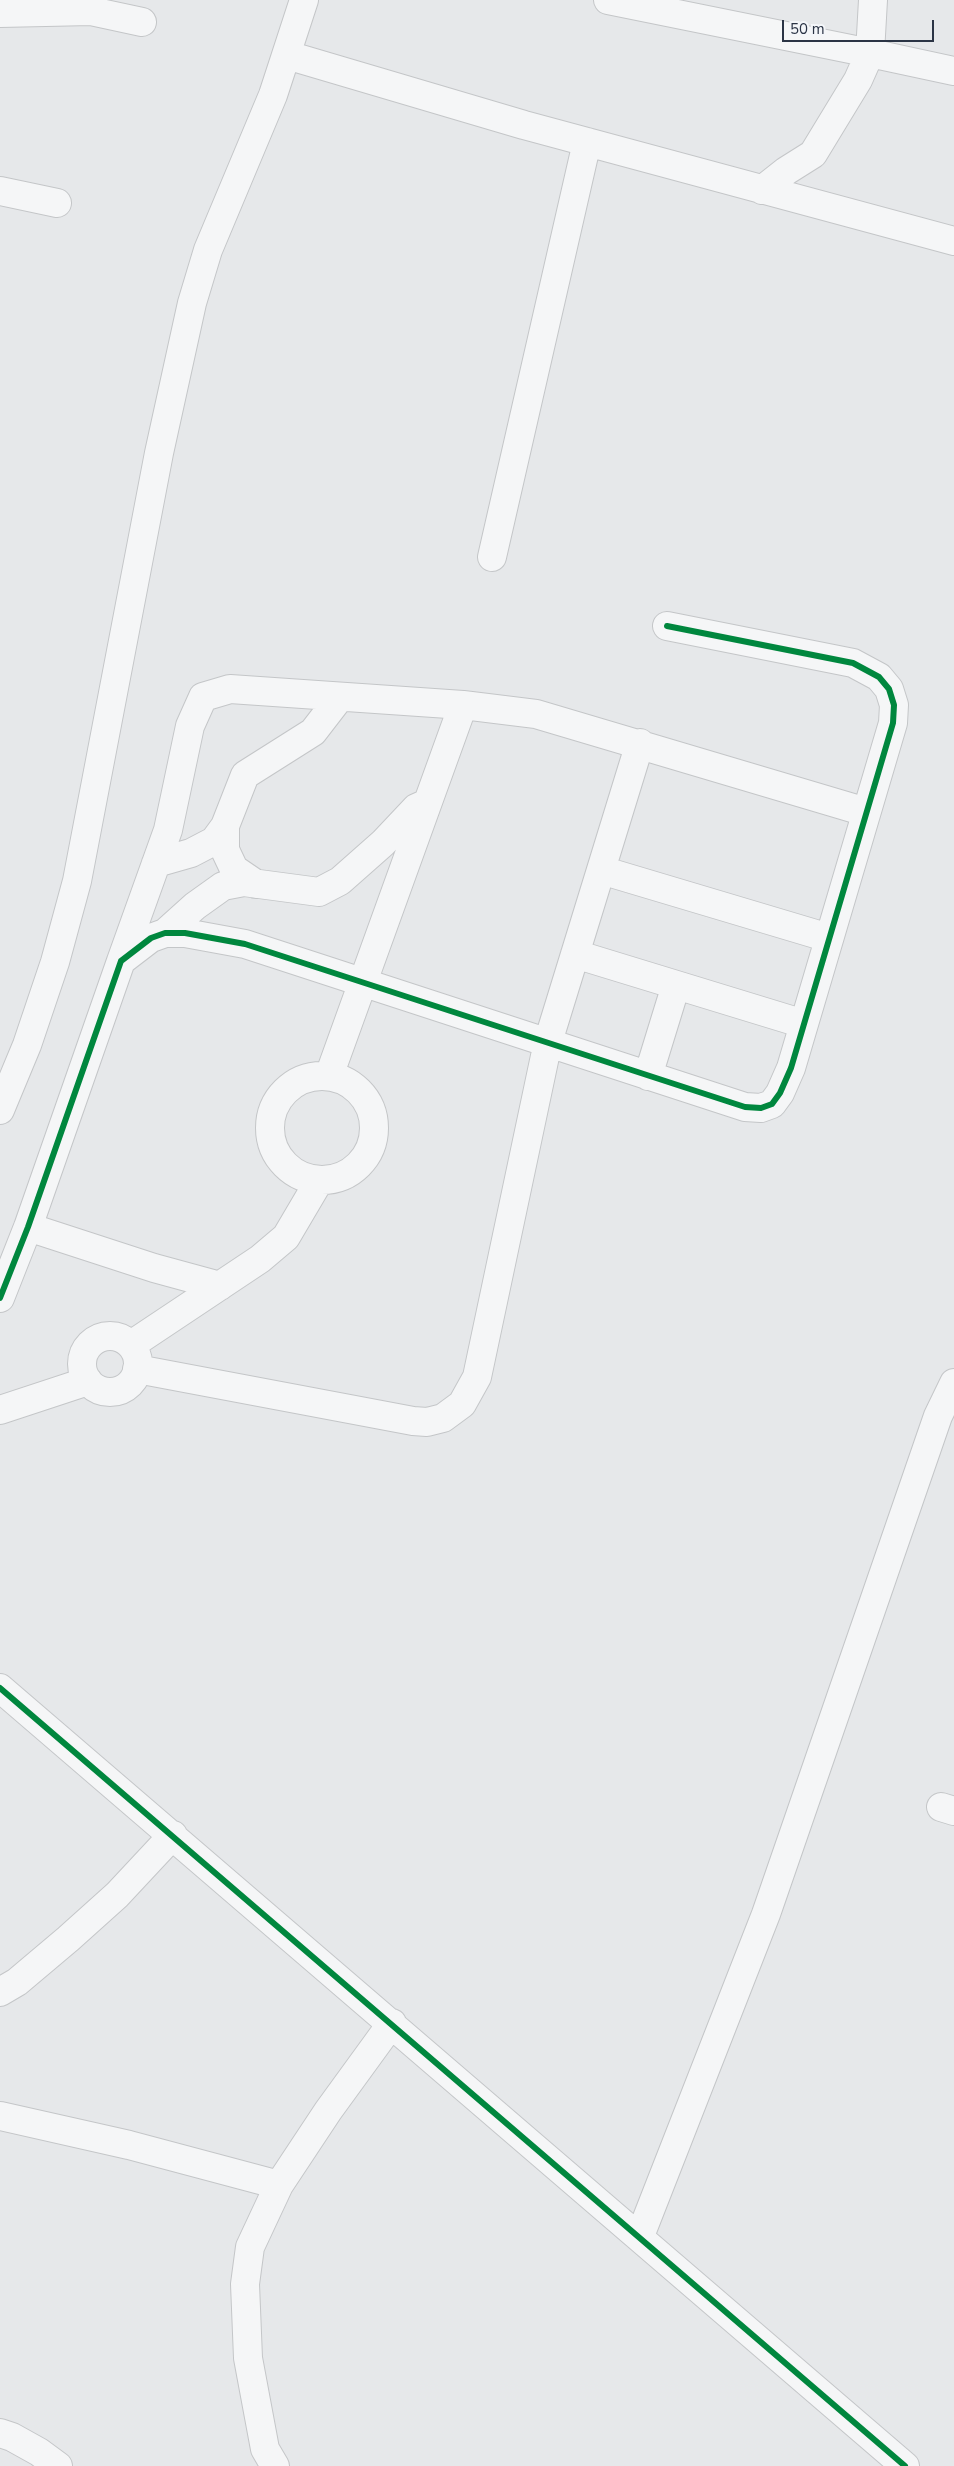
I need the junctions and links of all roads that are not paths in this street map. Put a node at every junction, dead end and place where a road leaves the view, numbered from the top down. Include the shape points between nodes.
1 (304, 0) edge
2 (608, 0) edge
3 (873, 0) edge
4 (651, 4) edge
5 (0, 13) edge
6 (142, 22) dead end
7 (870, 53) junction
8 (287, 55) junction
9 (954, 71) edge
10 (587, 142) junction
11 (762, 190) junction
12 (0, 191) edge
13 (57, 203) dead end
14 (954, 241) edge
15 (492, 557) dead end
16 (667, 626) dead end
17 (340, 697) junction
18 (464, 705) junction
19 (640, 744) junction
20 (428, 803) junction
21 (866, 812) junction
22 (225, 826) junction
23 (156, 863) junction
24 (601, 870) junction
25 (256, 884) junction
26 (164, 933) junction
27 (829, 938) junction
28 (575, 954) junction
29 (121, 961) junction
30 (361, 983) junction
31 (676, 985) junction
32 (804, 1024) junction
33 (548, 1042) junction
34 (329, 1076) junction
35 (648, 1076) junction
36 (0, 1110) edge
37 (319, 1181) junction
38 (28, 1227) junction
39 (220, 1286) junction
40 (0, 1298) edge
41 (134, 1357) junction
42 (88, 1382) junction
43 (954, 1383) edge
44 (0, 1410) edge
45 (0, 1688) edge
46 (173, 1834) junction
47 (0, 1992) edge
48 (392, 2024) junction
49 (0, 2116) edge
50 (279, 2185) junction
51 (640, 2236) junction
52 (0, 2434) edge
53 (58, 2466) edge
54 (275, 2466) edge
55 (905, 2466) edge

1 - 8 street
2 - 4 street
3 - 7 street
4 - 7 street
5 - 6 street via 91,11
7 - 9 street
7 - 11 street via 858,80 813,154
8 - 10 street
8 - 36 street via 208,250 192,303 159,453 77,881 55,962
10 - 11 street
10 - 15 street
11 - 14 street
12 - 13 street
16 - 21 street via 852,663 879,677 889,689 894,704 893,723
17 - 18 street
17 - 22 street via 313,732 245,775
17 - 23 street via 230,689 203,698 190,726 168,830
18 - 19 street via 536,714
18 - 20 street
19 - 21 street
19 - 24 street
20 - 25 street via 416,808 340,881 319,892
20 - 30 street
21 - 27 street
22 - 23 street via 214,841 191,853
22 - 25 street via 225,850 234,869
23 - 29 street
24 - 27 street
24 - 28 street
25 - 26 street via 244,882 223,886
26 - 29 street via 151,938
26 - 30 street via 184,933 245,944
27 - 32 street
28 - 31 street
28 - 33 street
29 - 38 street
30 - 33 street
30 - 34 street
31 - 32 street
31 - 35 street
32 - 35 street via 780,1093 772,1104 761,1108 745,1107
33 - 35 street
33 - 41 street via 477,1377 462,1404 444,1418 414,1421
34 - 37 street via 346,1081 360,1092 370,1107 374,1124 372,1142 365,1158 336,1178
34 - 37 street via 310,1076 293,1084 279,1097 270,1114 269,1132 274,1150 285,1166 300,1176
37 - 39 street via 286,1237
38 - 39 street via 145,1266
38 - 40 street
39 - 41 street
41 - 42 street via 130,1382 117,1391 96,1388
41 - 42 street via 124,1339 105,1336 88,1346 83,1354 82,1364
42 - 44 street
43 - 51 street via 938,1416 766,1914
45 - 46 street
46 - 47 street via 103,1908 24,1976
46 - 48 street
48 - 50 street
48 - 51 street
49 - 50 street via 129,2145
50 - 54 street via 250,2247 245,2284 248,2358 265,2449
51 - 55 street
52 - 53 street via 12,2437

